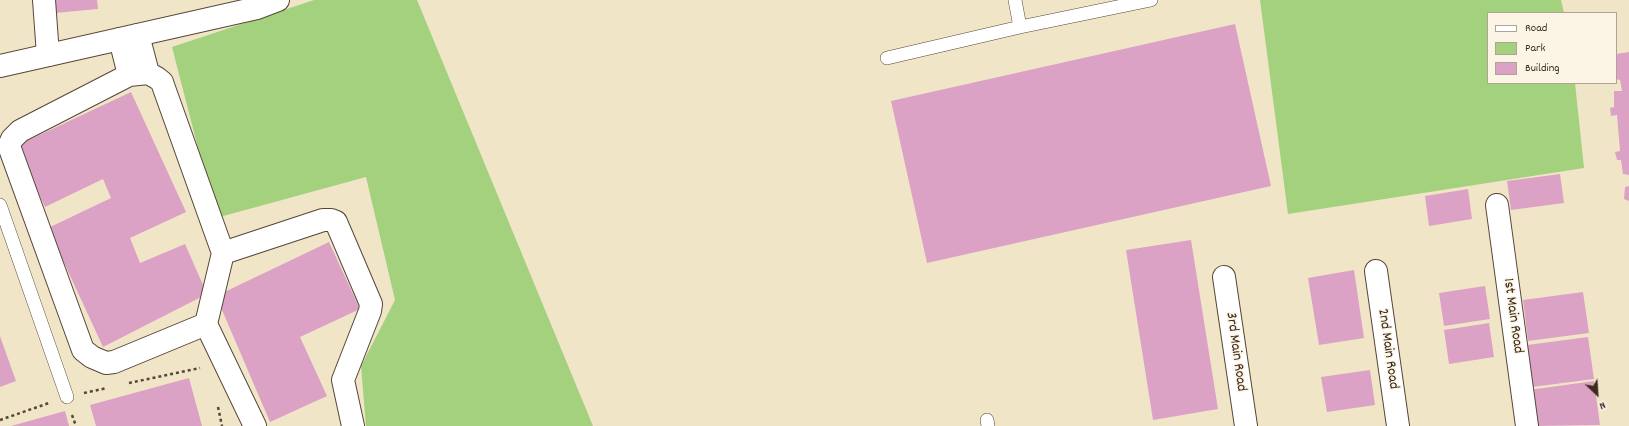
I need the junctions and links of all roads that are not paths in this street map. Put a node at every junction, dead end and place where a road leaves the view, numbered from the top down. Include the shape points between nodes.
1 (44, 0) edge
2 (278, 0) edge
3 (1015, 0) edge
4 (1151, 0) edge
5 (1020, 27) junction
6 (129, 37) junction
7 (48, 55) junction
8 (887, 58) dead end
9 (0, 66) edge
10 (139, 74) junction
11 (0, 205) edge
12 (1497, 205) dead end
13 (223, 253) junction
14 (1376, 271) dead end
15 (1224, 277) dead end
16 (206, 324) junction
17 (67, 397) road end
18 (255, 426) edge
19 (353, 426) edge
20 (1246, 426) edge
21 (1398, 426) edge
22 (1527, 426) edge

1 - 7 street
2 - 6 street via 256,8
3 - 5 lane
4 - 5 lane
5 - 8 lane
6 - 7 street
6 - 10 street
7 - 9 street
10 - 13 street via 157,78 162,82
10 - 16 street via 20,131 9,146 83,350 92,358 114,362
11 - 17 lane
12 - 22 street, 1st Main Road
13 - 16 street
13 - 19 street via 323,220 336,222 370,304 370,311 344,380
14 - 21 street, 2nd Main Road
15 - 20 street, 3rd Main Road
16 - 18 street

